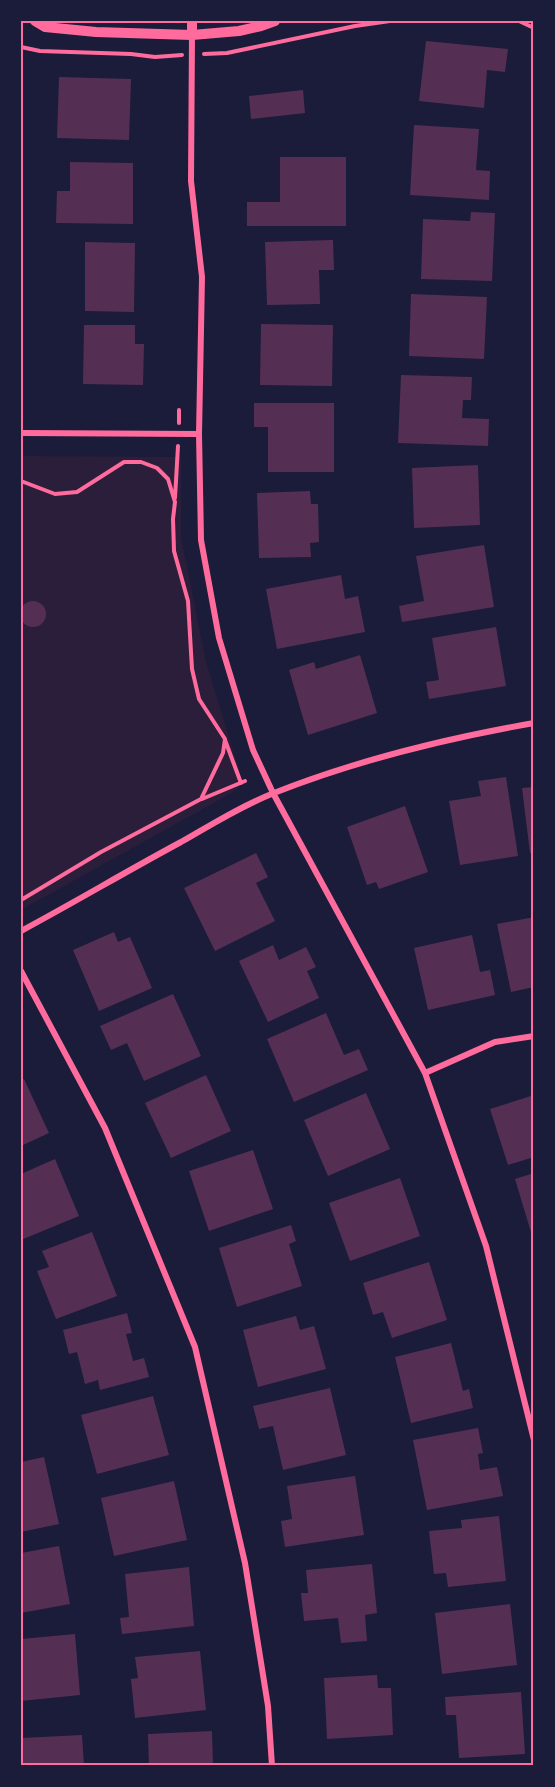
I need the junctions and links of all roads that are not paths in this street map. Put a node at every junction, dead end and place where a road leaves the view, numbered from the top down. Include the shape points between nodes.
1 (35, 21) edge
2 (192, 21) edge
3 (275, 21) edge
4 (192, 35) junction
5 (21, 433) edge
6 (199, 434) junction
7 (534, 723) edge
8 (273, 793) junction
9 (21, 931) edge
10 (21, 971) edge
11 (534, 1036) edge
12 (425, 1073) junction
13 (534, 1440) edge
14 (272, 1766) edge

1 - 4 street via 45,27 96,32
2 - 4 street
3 - 4 street via 239,31
4 - 6 street via 191,181 202,277
5 - 6 street
6 - 8 street via 201,540 219,638 254,750
7 - 8 street via 409,750
8 - 9 street
8 - 12 street
10 - 14 street via 105,1128 195,1347 245,1563 268,1706
11 - 12 street via 495,1042
12 - 13 street via 486,1246

